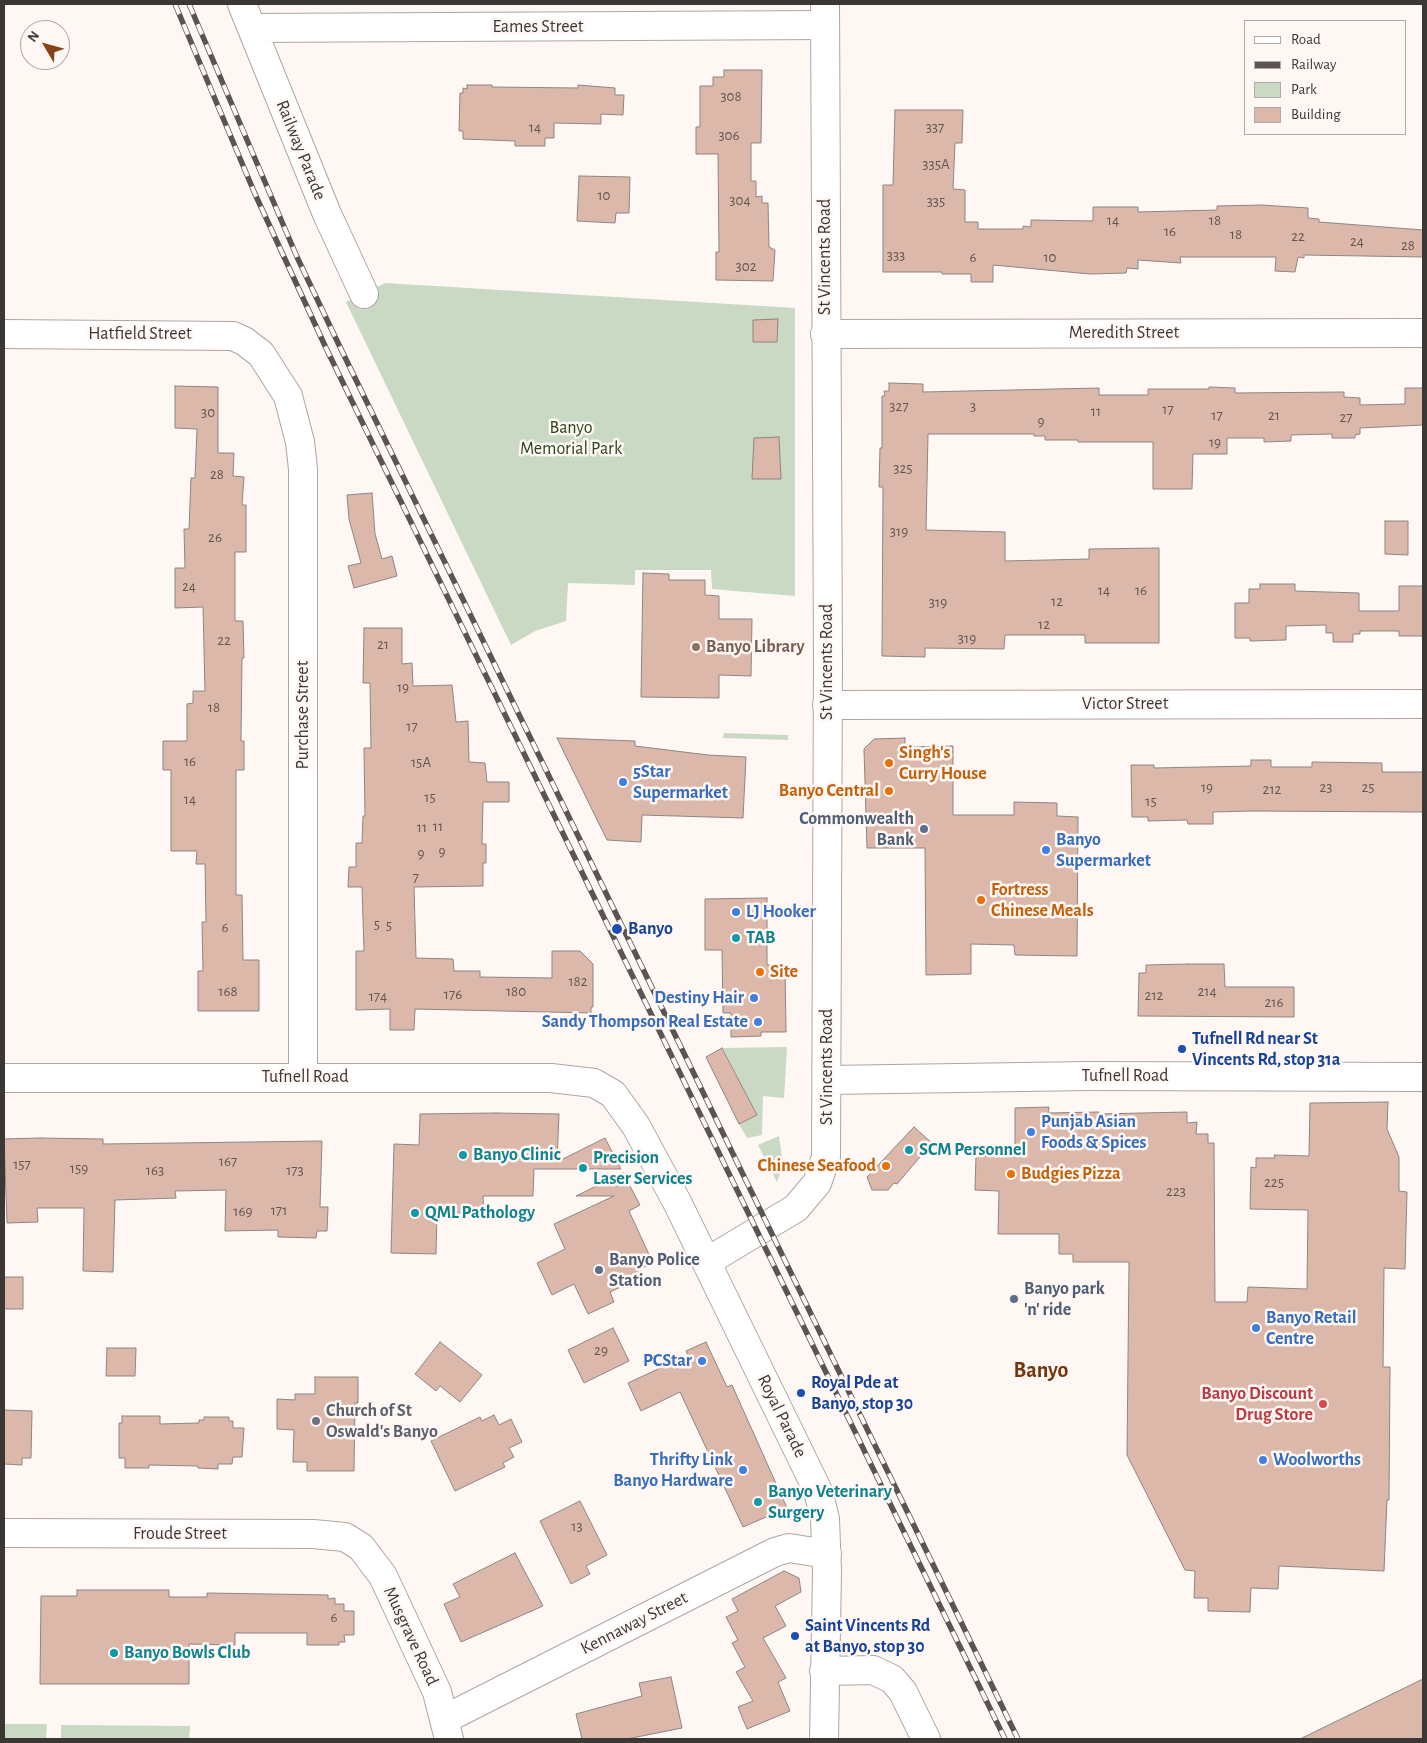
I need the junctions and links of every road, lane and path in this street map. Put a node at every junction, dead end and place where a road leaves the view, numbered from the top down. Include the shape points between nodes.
1 (825, 15) edge
2 (247, 16) edge
3 (364, 294) dead end
4 (1423, 333) edge
5 (4, 334) edge
6 (826, 334) junction
7 (267, 361) joint
8 (1423, 704) edge
9 (827, 705) junction
10 (303, 1076) junction
11 (1423, 1077) edge
12 (4, 1078) edge
13 (828, 1080) junction
14 (605, 1088) joint
15 (708, 1262) junction
16 (4, 1533) edge
17 (354, 1542) joint
18 (827, 1554) junction
19 (824, 1672) junction
20 (447, 1729) edge
21 (824, 1739) edge
22 (926, 1739) edge

1 - 2 street, Eames Street
1 - 6 street, St Vincents Road
2 - 3 street, Railway Parade via 327,214
4 - 6 street, Meredith Street
5 - 7 street, Hatfield Street via 224,334 244,340
6 - 9 street, St Vincents Road
7 - 10 street, Purchase Street via 291,404 303,469
8 - 9 street, Victor Street
9 - 13 street, St Vincents Road
10 - 12 street, Tufnell Road
10 - 14 street, Tufnell Road via 551,1078 594,1082
11 - 13 street, Tufnell Road via 1088,1076
13 - 15 street, St Vincents Road via 826,1157 811,1192 789,1213
14 - 15 street, Royal Parade via 620,1100 636,1126
15 - 18 street, Royal Parade via 818,1491 825,1518
16 - 17 street, Froude Street via 322,1534 345,1537
17 - 20 street, Musgrave Road via 383,1576 425,1664
18 - 19 street, Royal Parade
18 - 20 street, Kennaway Street via 789,1548 775,1552
19 - 21 street
19 - 22 street via 873,1670 887,1676 903,1692

